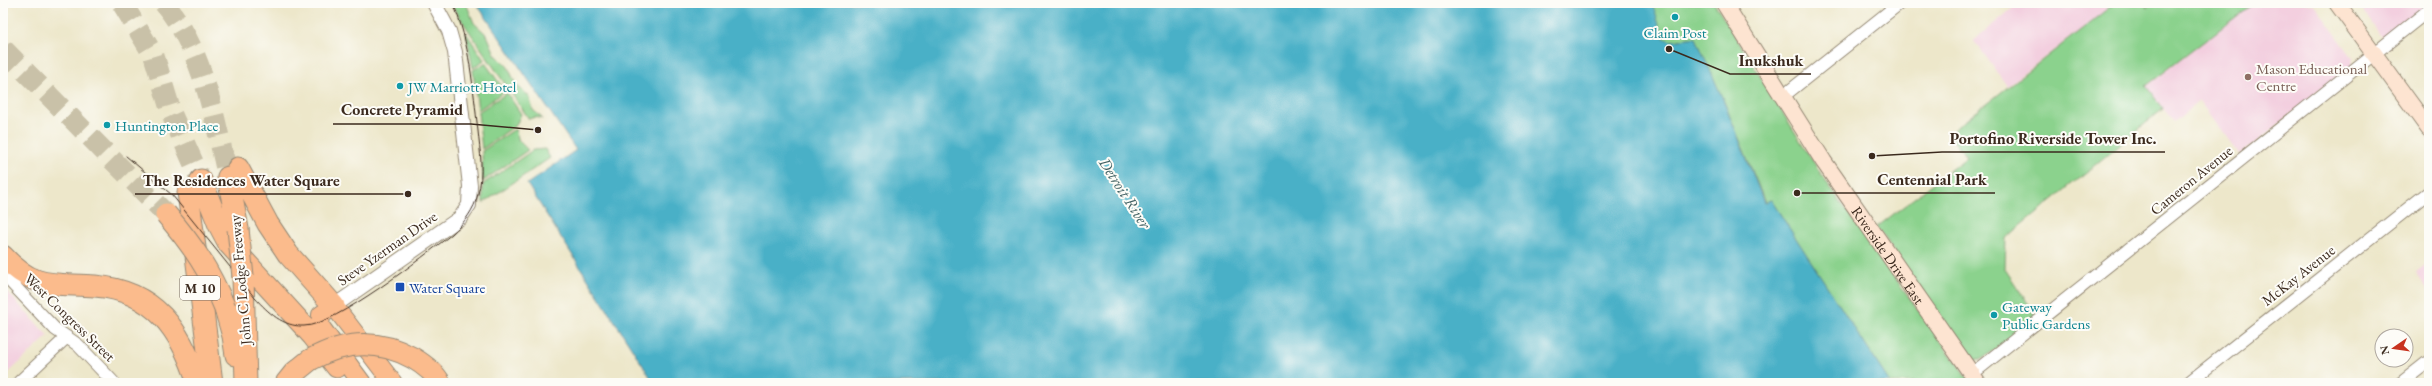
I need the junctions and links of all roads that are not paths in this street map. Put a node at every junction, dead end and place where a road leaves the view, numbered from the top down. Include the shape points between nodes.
1 (434, 3) edge
2 (1724, 3) edge
3 (1900, 3) edge
4 (2337, 3) edge
5 (2429, 10) edge
6 (2374, 54) junction
7 (1782, 97) junction
8 (2429, 129) edge
9 (2429, 192) edge
10 (166, 214) tunnel mouth
11 (3, 256) edge
12 (3, 274) edge
13 (334, 306) junction
14 (67, 337) junction
15 (2429, 361) edge
16 (343, 375) edge
17 (1975, 379) edge
18 (18, 383) edge
19 (114, 383) edge
20 (198, 383) edge
21 (212, 383) edge
22 (238, 383) edge
23 (246, 383) edge
24 (286, 383) edge
25 (362, 383) edge
26 (393, 383) edge
27 (440, 383) edge
28 (2188, 383) edge
29 (2401, 383) edge

1 - 13 street, Steve Yzerman Drive via 450,31 458,70 471,193 467,209 460,218
2 - 7 main road, Riverside Drive East
3 - 7 street
4 - 6 main road
5 - 6 street, Cameron Avenue
6 - 8 main road
6 - 17 street, Cameron Avenue
7 - 17 main road, Riverside Drive East via 1886,253
9 - 28 street, McKay Avenue
10 - 22 highway, bridge via 196,249 213,279 233,336
11 - 20 highway via 29,278 50,285 96,286 131,293 143,299 156,309 176,332
12 - 14 street, West Congress Street via 54,329
13 - 23 highway, John C Lodge Freeway, bridge via 288,254 233,173 243,277
13 - 25 main road via 321,315 320,326
13 - 26 main road
14 - 18 street
14 - 19 street, West Congress Street
15 - 29 street
16 - 21 highway, M 10 via 313,336 229,244 195,186
24 - 27 highway, bridge via 310,360 327,350 355,345 396,349 422,363

